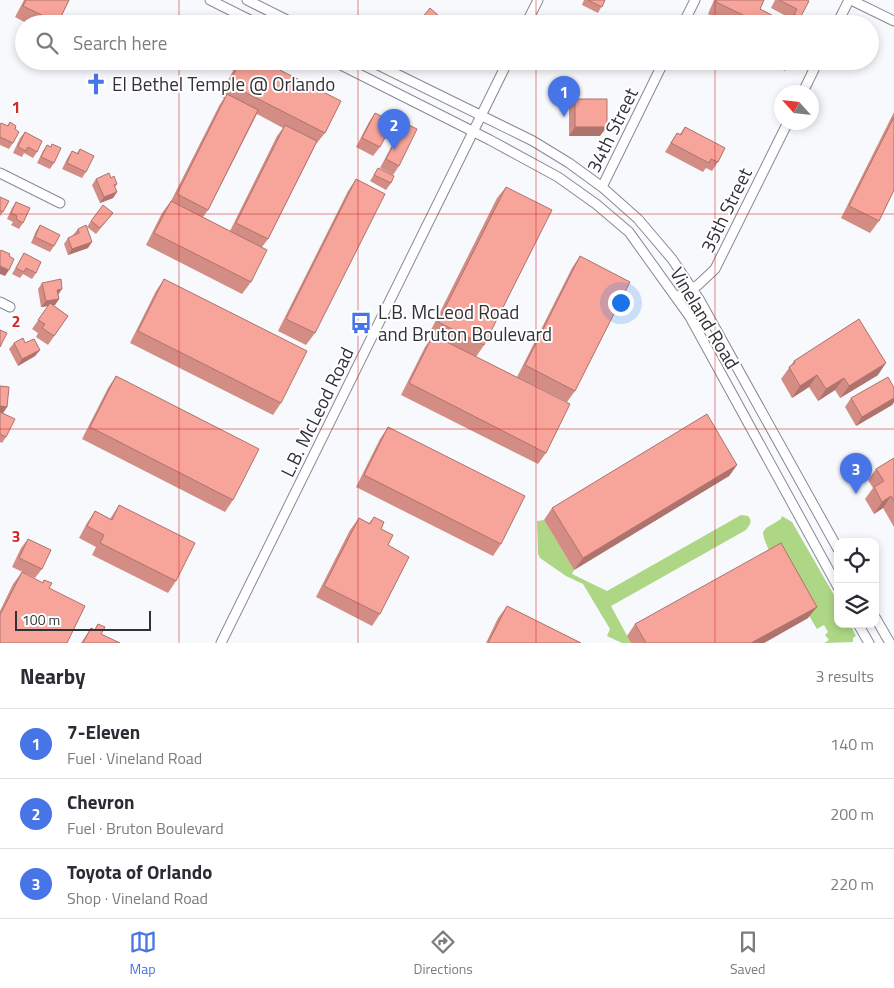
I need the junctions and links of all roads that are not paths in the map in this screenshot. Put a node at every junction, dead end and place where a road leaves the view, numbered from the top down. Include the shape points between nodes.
1 (210, 0) edge
2 (247, 0) edge
3 (538, 0) edge
4 (695, 0) edge
5 (850, 0) edge
6 (240, 15) edge
7 (277, 15) edge
8 (530, 15) edge
9 (688, 15) edge
10 (842, 15) edge
11 (894, 21) edge
12 (351, 70) edge
13 (388, 70) edge
14 (504, 70) edge
15 (660, 70) edge
16 (814, 70) edge
17 (806, 85) edge
18 (482, 117) junction
19 (784, 130) edge
20 (474, 132) junction
21 (0, 173) edge
22 (602, 187) junction
23 (60, 203) dead end
24 (692, 288) junction
25 (676, 297) junction
26 (0, 302) edge
27 (10, 307) dead end
28 (834, 542) edge
29 (836, 583) edge
30 (879, 625) edge
31 (860, 628) edge
32 (221, 643) edge
33 (869, 643) edge
34 (888, 643) edge

1 - 6 street
2 - 7 street
3 - 8 street
4 - 9 street
5 - 10 street
5 - 11 street
12 - 20 street, Vineland Road
13 - 18 street, Vineland Road
14 - 18 street, L.B. McLeod Road
15 - 22 street, 34th Street
16 - 17 street
18 - 20 street, L.B. McLeod Road
18 - 22 street, Vineland Road via 533,141
19 - 24 street, 35th Street via 715,269
20 - 25 street, Vineland Road via 558,177 596,204 629,232
20 - 32 street, L.B. McLeod Road
21 - 23 street
22 - 24 street, Vineland Road via 638,219
24 - 25 street, 35th Street
24 - 28 street, Vineland Road
25 - 29 street, Vineland Road
26 - 27 street
30 - 34 street
31 - 33 street

